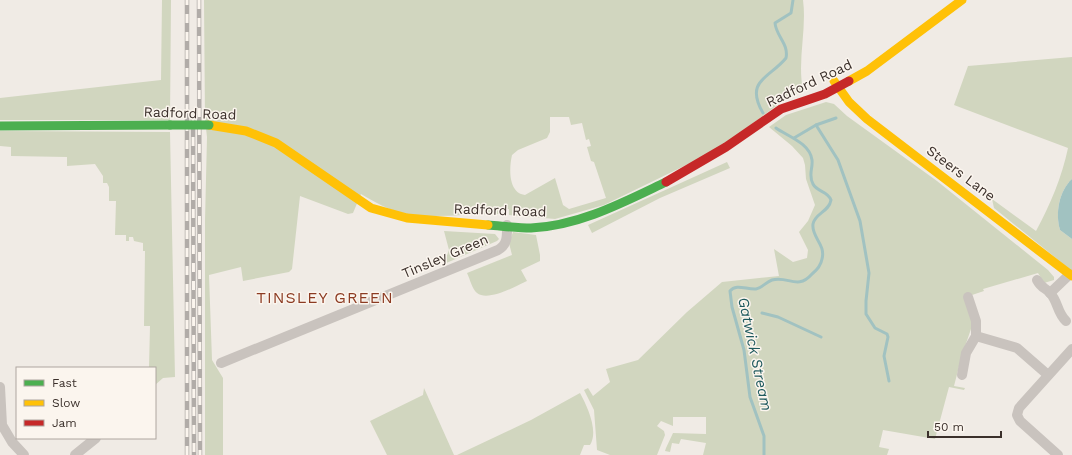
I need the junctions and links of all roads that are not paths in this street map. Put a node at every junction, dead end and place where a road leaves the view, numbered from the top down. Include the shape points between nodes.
1 (962, 0) edge
2 (845, 79) junction
3 (836, 84) junction
4 (0, 126) edge
5 (882, 129) junction
6 (507, 225) junction
7 (1071, 275) edge
8 (1036, 280) dead end
9 (1050, 293) junction
10 (968, 297) dead end
11 (1066, 321) dead end
12 (976, 336) junction
13 (1072, 348) edge
14 (221, 363) dead end
15 (962, 375) dead end
16 (1048, 375) junction
17 (0, 387) edge
18 (95, 439) edge
19 (24, 455) edge
20 (75, 455) edge
21 (1058, 455) edge

1 - 2 street, Radford Road via 877,65
2 - 3 street, Radford Road
2 - 5 street via 861,107
3 - 5 street, Steers Lane via 854,109
3 - 6 street, Radford Road via 786,107 693,168 622,204 552,226 530,228
4 - 6 street, Radford Road, bridge via 209,125 247,130 294,152 358,200 386,213 413,219
5 - 7 street, Steers Lane
6 - 14 street, Tinsley Green via 506,241 498,250
7 - 9 street
8 - 9 street
9 - 11 street via 1059,314
10 - 12 street via 976,321
12 - 15 street via 966,353
12 - 16 street via 1017,348
13 - 16 street
16 - 21 street via 1019,408 1017,415 1020,421
17 - 19 street via 2,424 12,442
18 - 20 street

